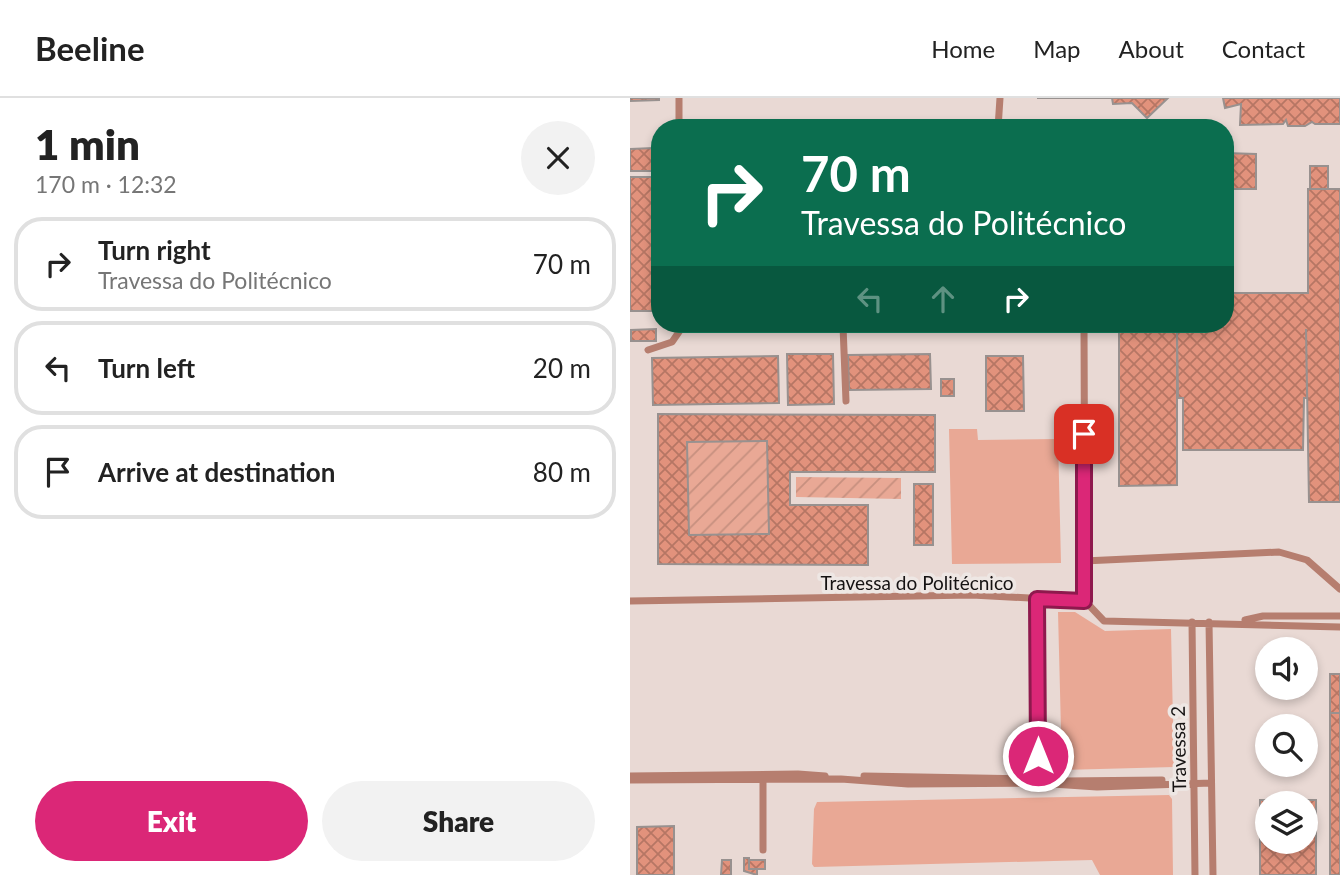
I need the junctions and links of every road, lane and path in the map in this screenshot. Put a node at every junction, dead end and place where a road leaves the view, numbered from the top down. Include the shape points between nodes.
1 (678, 98) edge
2 (1000, 98) edge
3 (679, 119) edge
4 (999, 119) edge
5 (677, 333) edge
6 (843, 333) edge
7 (1084, 333) edge
8 (648, 350) dead end
9 (846, 401) dead end
10 (1084, 561) junction
11 (1340, 589) edge
12 (1037, 599) junction
13 (630, 601) edge
14 (1084, 601) junction
15 (1340, 617) edge
16 (1192, 622) junction
17 (1209, 622) junction
18 (1237, 622) junction
19 (1340, 626) edge
20 (630, 778) edge
21 (841, 779) junction
22 (763, 781) junction
23 (1194, 782) junction
24 (1211, 782) junction
25 (1038, 783) junction
26 (763, 850) dead end
27 (1195, 875) edge
28 (1213, 875) edge

1 - 3 lane
2 - 4 lane
5 - 8 lane via 672,342
6 - 9 lane
7 - 10 lane
10 - 11 lane via 1279,552 1307,560
10 - 14 lane
12 - 13 lane, Travessa do Politécnico via 972,595
12 - 14 lane, Travessa do Politécnico
12 - 25 lane
14 - 16 lane via 1104,621
15 - 18 lane via 1263,616
16 - 17 lane
16 - 23 lane, Travessa 2
17 - 18 lane
17 - 24 lane, Travessa 2
18 - 19 lane
20 - 21 lane via 798,774
20 - 22 lane
21 - 22 lane
21 - 25 lane via 981,786
22 - 26 lane
23 - 24 lane
23 - 25 lane via 1097,787
23 - 27 lane, Travessa 2
24 - 28 lane, Travessa 2

